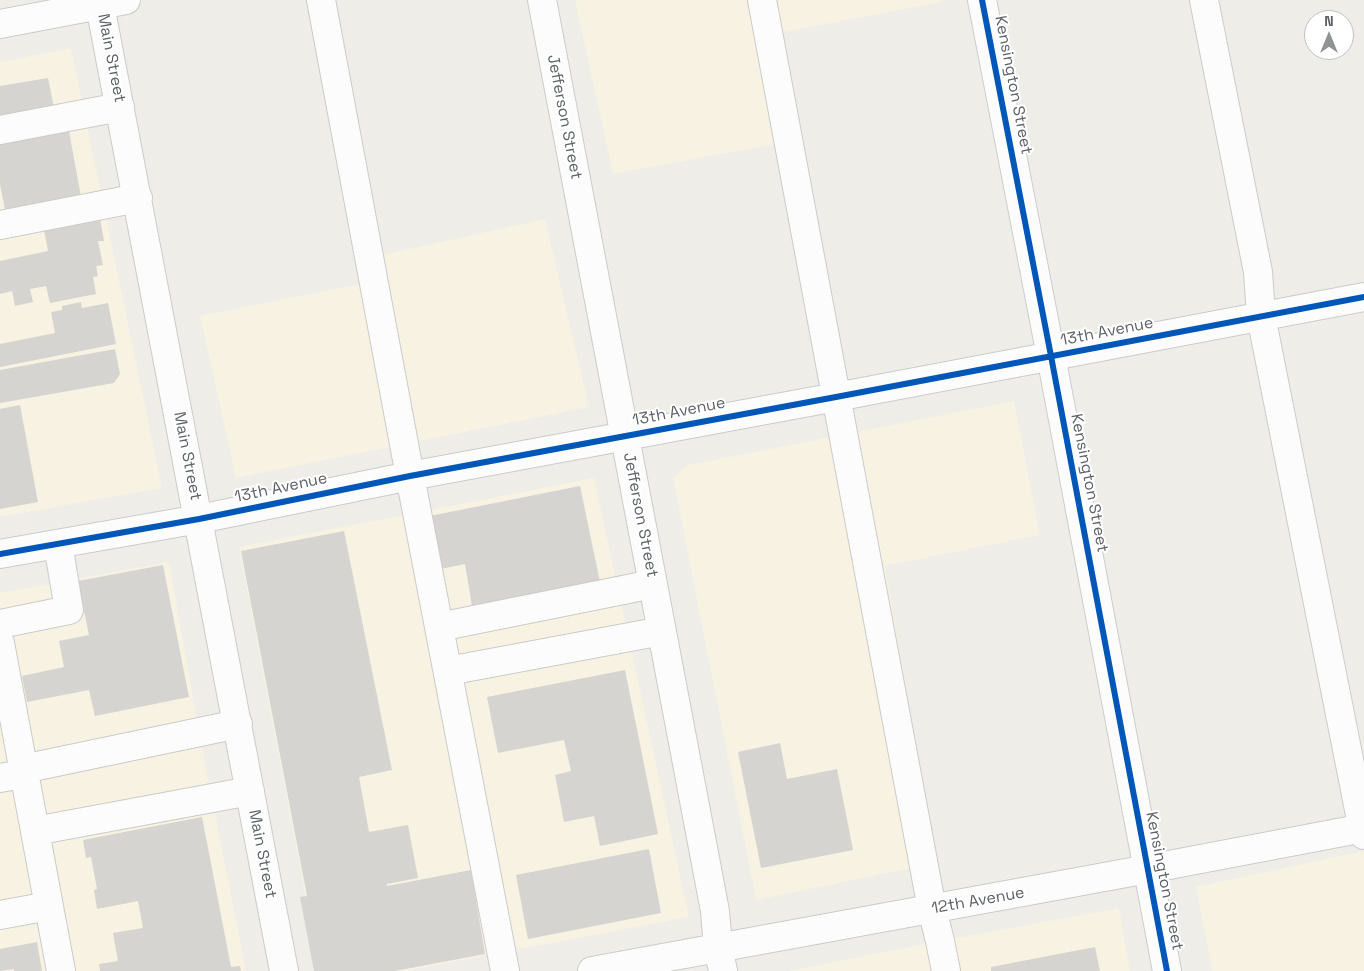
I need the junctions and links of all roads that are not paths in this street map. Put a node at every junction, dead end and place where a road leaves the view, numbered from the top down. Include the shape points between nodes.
1 (320, 0) edge
2 (542, 0) edge
3 (762, 0) edge
4 (982, 0) edge
5 (1204, 0) edge
6 (109, 2) edge
7 (0, 24) edge
8 (120, 107) junction
9 (0, 130) edge
10 (138, 198) junction
11 (0, 225) edge
12 (1364, 297) edge
13 (1261, 316) junction
14 (1051, 356) junction
15 (836, 397) junction
16 (625, 436) junction
17 (410, 476) junction
18 (199, 519) junction
19 (58, 544) junction
20 (0, 554) edge
21 (653, 584) junction
22 (0, 624) edge
23 (439, 627) junction
24 (662, 631) junction
25 (1, 658) edge
26 (448, 671) junction
27 (238, 724) junction
28 (16, 774) edge
29 (250, 791) junction
30 (35, 831) junction
31 (1364, 831) edge
32 (1148, 869) junction
33 (48, 906) junction
34 (932, 909) junction
35 (0, 915) edge
36 (721, 959) edge
37 (60, 971) edge
38 (284, 971) edge
39 (505, 971) edge
40 (592, 971) edge
41 (946, 971) edge
42 (1167, 971) edge

1 - 17 street
2 - 16 street, Jefferson Street
3 - 15 street
4 - 14 street, Kensington Street
5 - 13 street via 1258,272
6 - 7 street
6 - 8 street, Main Street
8 - 9 street
8 - 10 street, Main Street
10 - 11 street
10 - 18 street, Main Street
12 - 13 street, 13th Avenue
13 - 14 street, 13th Avenue
13 - 31 street
14 - 15 street, 13th Avenue
14 - 32 street, Kensington Street
15 - 16 street, 13th Avenue
15 - 34 street
16 - 17 street, 13th Avenue
16 - 21 street, Jefferson Street
17 - 18 street, 13th Avenue
17 - 23 street
18 - 19 street, 13th Avenue
18 - 27 street, Main Street
19 - 20 street, 13th Avenue
19 - 22 street via 70,610
21 - 23 street
21 - 24 street, Jefferson Street
23 - 26 street
24 - 26 street
24 - 36 street, Jefferson Street via 715,911
25 - 28 street
26 - 39 street
27 - 28 street
27 - 29 street, Main Street
28 - 30 street
29 - 30 street
29 - 38 street, Main Street
30 - 33 street
31 - 32 street, 12th Avenue
32 - 34 street, 12th Avenue
32 - 42 street, Kensington Street
33 - 35 street
33 - 37 street
34 - 36 street, 12th Avenue
34 - 41 street
36 - 40 street, 12th Avenue

